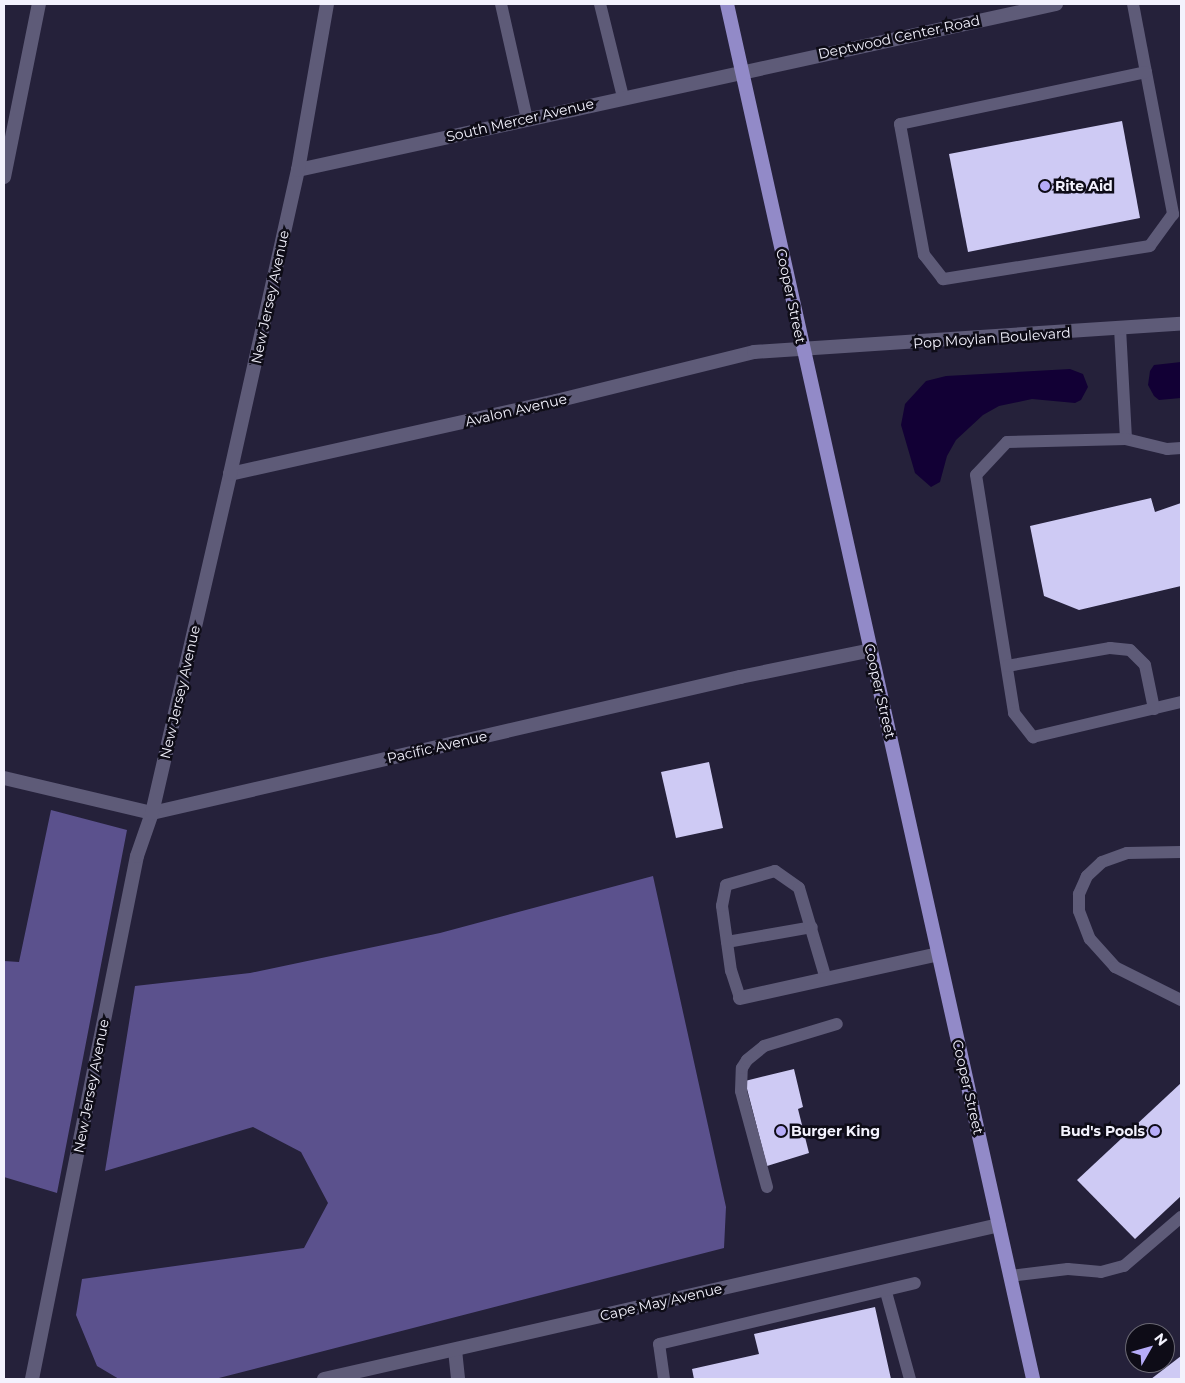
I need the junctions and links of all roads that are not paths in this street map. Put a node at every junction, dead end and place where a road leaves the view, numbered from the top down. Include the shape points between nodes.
1 (39, 4) edge
2 (327, 4) edge
3 (501, 4) edge
4 (600, 4) edge
5 (727, 4) edge
6 (1056, 4) edge
7 (1133, 4) edge
8 (742, 71) junction
9 (1146, 72) junction
10 (623, 97) junction
11 (527, 119) junction
12 (298, 170) junction
13 (4, 177) edge
14 (1181, 324) edge
15 (1120, 328) junction
16 (802, 349) junction
17 (1126, 439) junction
18 (1181, 448) edge
19 (230, 474) junction
20 (871, 650) junction
21 (1007, 666) junction
22 (1181, 702) edge
23 (1154, 708) junction
24 (4, 778) edge
25 (152, 813) junction
26 (1181, 852) edge
27 (812, 927) junction
28 (727, 942) junction
29 (938, 954) junction
30 (826, 979) junction
31 (740, 998) joint
32 (1181, 1000) edge
33 (837, 1024) dead end
34 (767, 1186) dead end
35 (1181, 1217) edge
36 (999, 1225) junction
37 (1010, 1276) junction
38 (916, 1283) dead end
39 (886, 1292) junction
40 (455, 1350) junction
41 (32, 1379) edge
42 (324, 1379) edge
43 (458, 1379) edge
44 (664, 1379) edge
45 (910, 1379) edge
46 (1033, 1379) edge

1 - 13 street
2 - 12 street, New Jersey Avenue
3 - 11 lane
4 - 10 lane
5 - 8 main road, Cooper Street
6 - 8 street, Deptwood Center Road
7 - 9 lane
8 - 10 street, South Mercer Avenue
8 - 16 main road, Cooper Street
9 - 9 lane via 900,124 924,255 943,279 1150,246 1172,214
10 - 11 street, South Mercer Avenue
11 - 12 street, South Mercer Avenue
12 - 19 street, New Jersey Avenue
14 - 15 street, Pop Moylan Boulevard
15 - 16 street, Pop Moylan Boulevard
15 - 17 lane
16 - 19 street, Avalon Avenue via 754,352 556,402
16 - 20 main road, Cooper Street
17 - 18 lane via 1167,449
17 - 21 lane via 1007,442 976,475
19 - 25 street, New Jersey Avenue
20 - 25 street, Pacific Avenue
20 - 29 main road, Cooper Street
21 - 23 lane via 1110,648 1130,650 1145,665
21 - 23 lane via 1014,713 1033,737
22 - 23 lane
24 - 25 street, Pacific Avenue
25 - 41 street, New Jersey Avenue via 137,856
26 - 32 lane via 1126,852 1102,862 1088,876 1079,894 1079,911 1090,939 1114,967
27 - 28 lane
27 - 28 lane via 799,888 775,871 726,885 722,906
27 - 30 lane
28 - 31 lane via 731,971
29 - 30 street
29 - 36 main road, Cooper Street
30 - 31 street
33 - 34 lane via 764,1046 755,1051 742,1068 741,1091
35 - 37 lane via 1124,1266 1101,1272 1068,1269
36 - 37 main road, Cooper Street
36 - 40 street, Cape May Avenue
37 - 46 main road, Cooper Street
38 - 39 lane
39 - 44 lane via 659,1344
39 - 45 lane
40 - 42 street, Cape May Avenue
40 - 43 street

